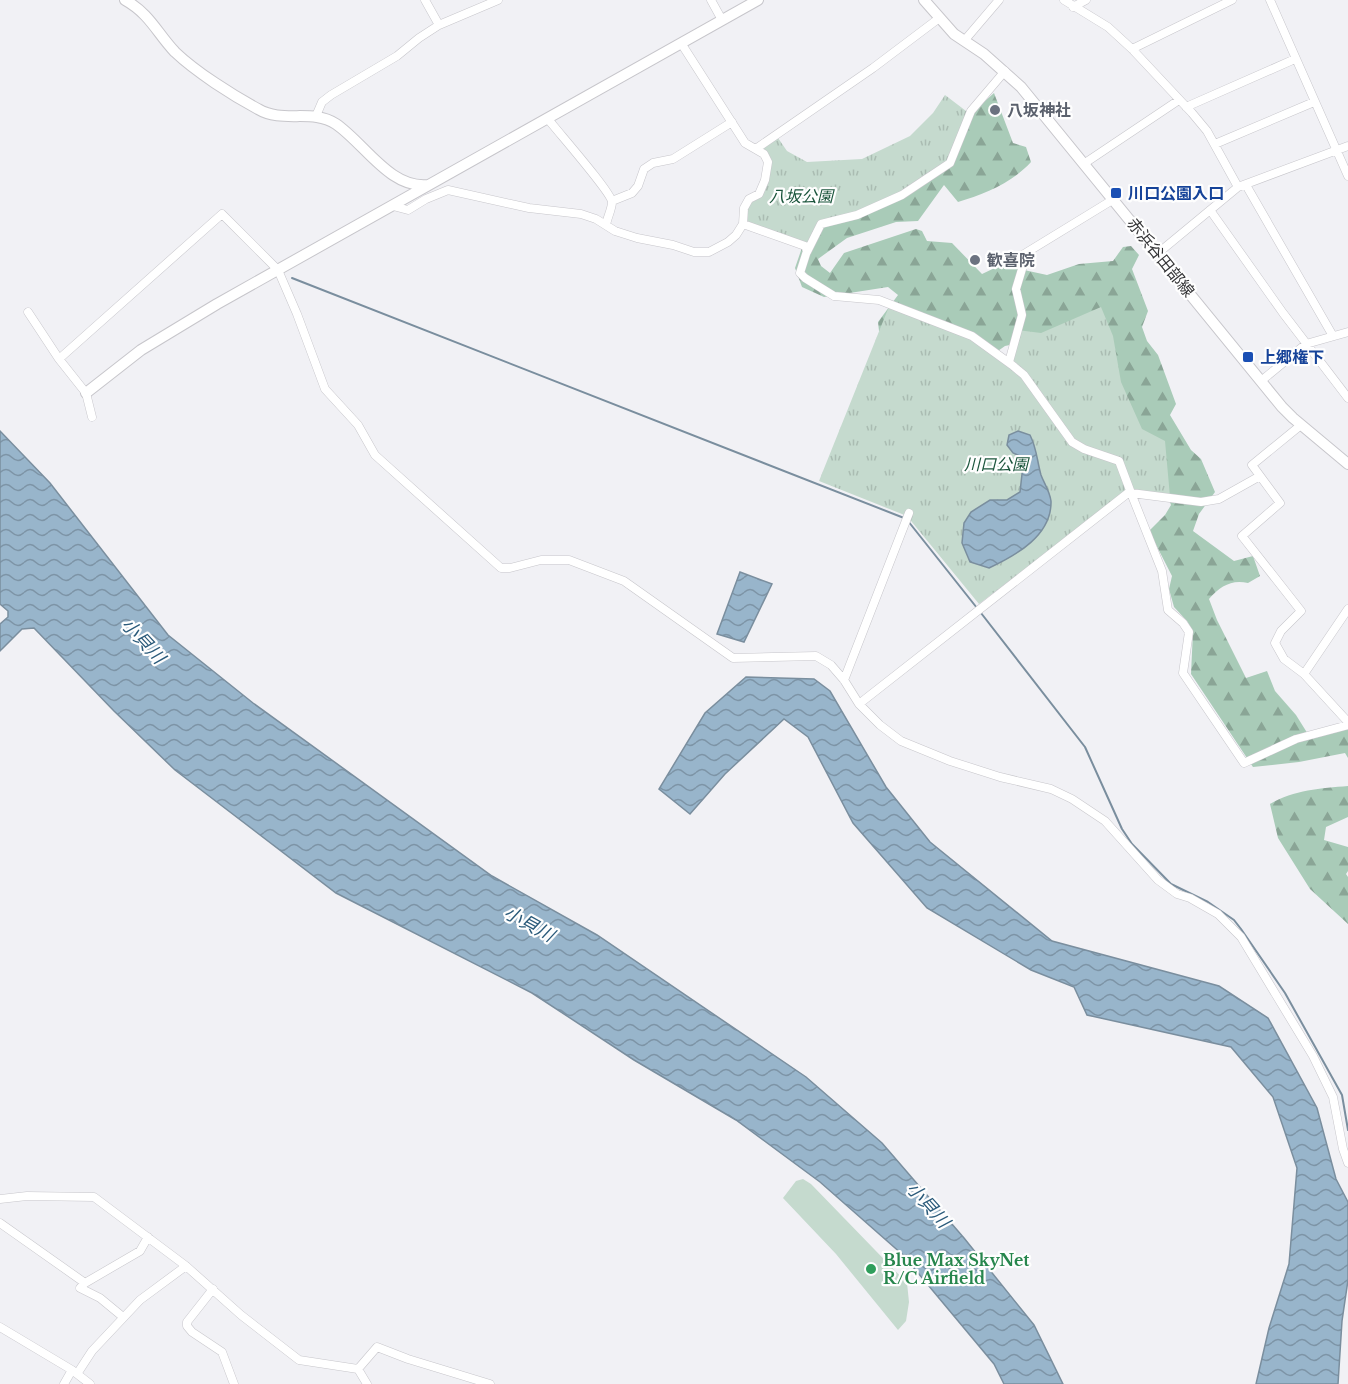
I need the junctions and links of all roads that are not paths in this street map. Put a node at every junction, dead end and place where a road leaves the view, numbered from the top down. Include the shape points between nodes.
1 (125, 0) edge
2 (425, 0) edge
3 (498, 0) edge
4 (711, 0) edge
5 (758, 0) edge
6 (924, 0) edge
7 (999, 0) edge
8 (1064, 0) edge
9 (1086, 0) edge
10 (1232, 0) edge
11 (1270, 0) edge
12 (1073, 7) junction
13 (938, 19) junction
14 (723, 20) junction
15 (439, 25) junction
16 (963, 41) junction
17 (681, 43) junction
18 (1132, 49) junction
19 (1294, 59) junction
20 (1005, 71) junction
21 (1179, 100) junction
22 (1314, 102) junction
23 (1186, 107) junction
24 (316, 116) junction
25 (548, 119) junction
26 (732, 122) junction
27 (1215, 144) junction
28 (1348, 146) edge
29 (757, 148) junction
30 (1336, 150) junction
31 (1085, 163) junction
32 (1348, 176) edge
33 (431, 184) junction
34 (1242, 186) junction
35 (1114, 199) junction
36 (612, 201) junction
37 (393, 206) junction
38 (1210, 210) junction
39 (606, 225) junction
40 (743, 225) junction
41 (807, 252) junction
42 (1157, 254) junction
43 (1020, 258) junction
44 (1011, 262) dead end
45 (279, 270) junction
46 (28, 312) dead end
47 (1348, 332) edge
48 (1333, 336) junction
49 (1306, 344) junction
50 (59, 359) junction
51 (1009, 362) junction
52 (1261, 381) junction
53 (86, 393) junction
54 (1348, 398) edge
55 (92, 417) dead end
56 (1301, 425) junction
57 (1348, 464) edge
58 (1260, 476) junction
59 (1131, 493) junction
60 (909, 513) dead end
61 (1348, 609) edge
62 (1304, 674) junction
63 (844, 680) junction
64 (859, 704) junction
65 (1348, 724) edge
66 (1348, 1163) edge
67 (0, 1199) edge
68 (0, 1223) edge
69 (148, 1237) junction
70 (186, 1266) junction
71 (84, 1283) junction
72 (213, 1288) junction
73 (123, 1317) junction
74 (0, 1327) edge
75 (358, 1369) junction
76 (74, 1372) junction
77 (64, 1384) edge
78 (90, 1384) edge
79 (234, 1384) edge
80 (367, 1384) edge
81 (490, 1384) edge

1 - 24 street via 149,17 188,63 255,108 274,116
2 - 15 street
3 - 15 street
4 - 14 street
5 - 14 street
6 - 13 street, 赤浜谷田部線
7 - 16 street
8 - 12 street
9 - 12 street
10 - 18 street
11 - 19 street
12 - 18 street via 1108,27
13 - 16 street, 赤浜谷田部線
13 - 29 street
14 - 17 street
15 - 24 street via 397,56 331,95 322,102
16 - 20 street, 赤浜谷田部線
17 - 25 street
17 - 26 street
18 - 21 street
19 - 22 street
19 - 23 street
20 - 31 street, 赤浜谷田部線
20 - 41 street via 971,111 950,163 902,195 857,215 821,224
21 - 23 street
21 - 31 street
22 - 27 street
22 - 30 street
23 - 27 street
24 - 33 street via 331,120 346,131 397,178 417,186
25 - 33 street
25 - 36 street via 599,179
26 - 29 street via 745,143
26 - 36 street via 673,159 653,163 644,169 632,193
27 - 34 street
28 - 30 street
29 - 40 street via 768,162 767,171 759,194 749,199 744,208
30 - 32 street
30 - 34 street
31 - 35 street, 赤浜谷田部線
33 - 37 street
34 - 38 street
34 - 48 street
35 - 42 street, 赤浜谷田部線
35 - 43 street
36 - 39 street
37 - 39 street via 408,210 448,190 519,206 581,214
37 - 45 street
38 - 42 street
38 - 49 street
39 - 40 street via 615,231 694,252 709,252 728,242
40 - 41 street via 805,246
41 - 51 street via 800,273 834,296 890,304 972,336
42 - 52 street, 赤浜谷田部線
43 - 44 street
43 - 51 street via 1022,269 1016,289 1022,315
45 - 50 street via 222,214
45 - 53 street via 159,339
45 - 63 street via 325,389 358,425 375,455 501,568 541,560 568,560 624,581 733,658 816,656
46 - 50 street
47 - 48 street
48 - 49 street
49 - 52 street
49 - 54 street
50 - 53 street
51 - 59 street via 1024,375 1072,442 1119,461
52 - 56 street, 赤浜谷田部線
53 - 55 street
56 - 57 street, 赤浜谷田部線
56 - 58 street via 1252,465
58 - 59 street via 1219,499 1201,502
58 - 62 street via 1280,503 1242,536 1302,611 1281,631 1275,643 1284,658
59 - 64 street
59 - 65 street via 1162,571 1168,609 1189,632 1183,673 1244,763 1296,739
60 - 63 street
61 - 62 street
62 - 65 street
63 - 64 street
64 - 66 street via 901,741 950,761 1051,789 1072,799 1105,820 1158,880 1218,914 1241,938 1313,1056 1333,1097
67 - 69 street via 94,1197
68 - 71 street
69 - 70 street
69 - 71 street via 140,1251
70 - 72 street
70 - 73 street via 140,1299
71 - 73 street via 80,1288
72 - 75 street via 299,1360
72 - 79 street via 187,1326 222,1352
73 - 76 street
74 - 76 street
75 - 80 street
75 - 81 street via 377,1347
76 - 77 street
76 - 78 street

